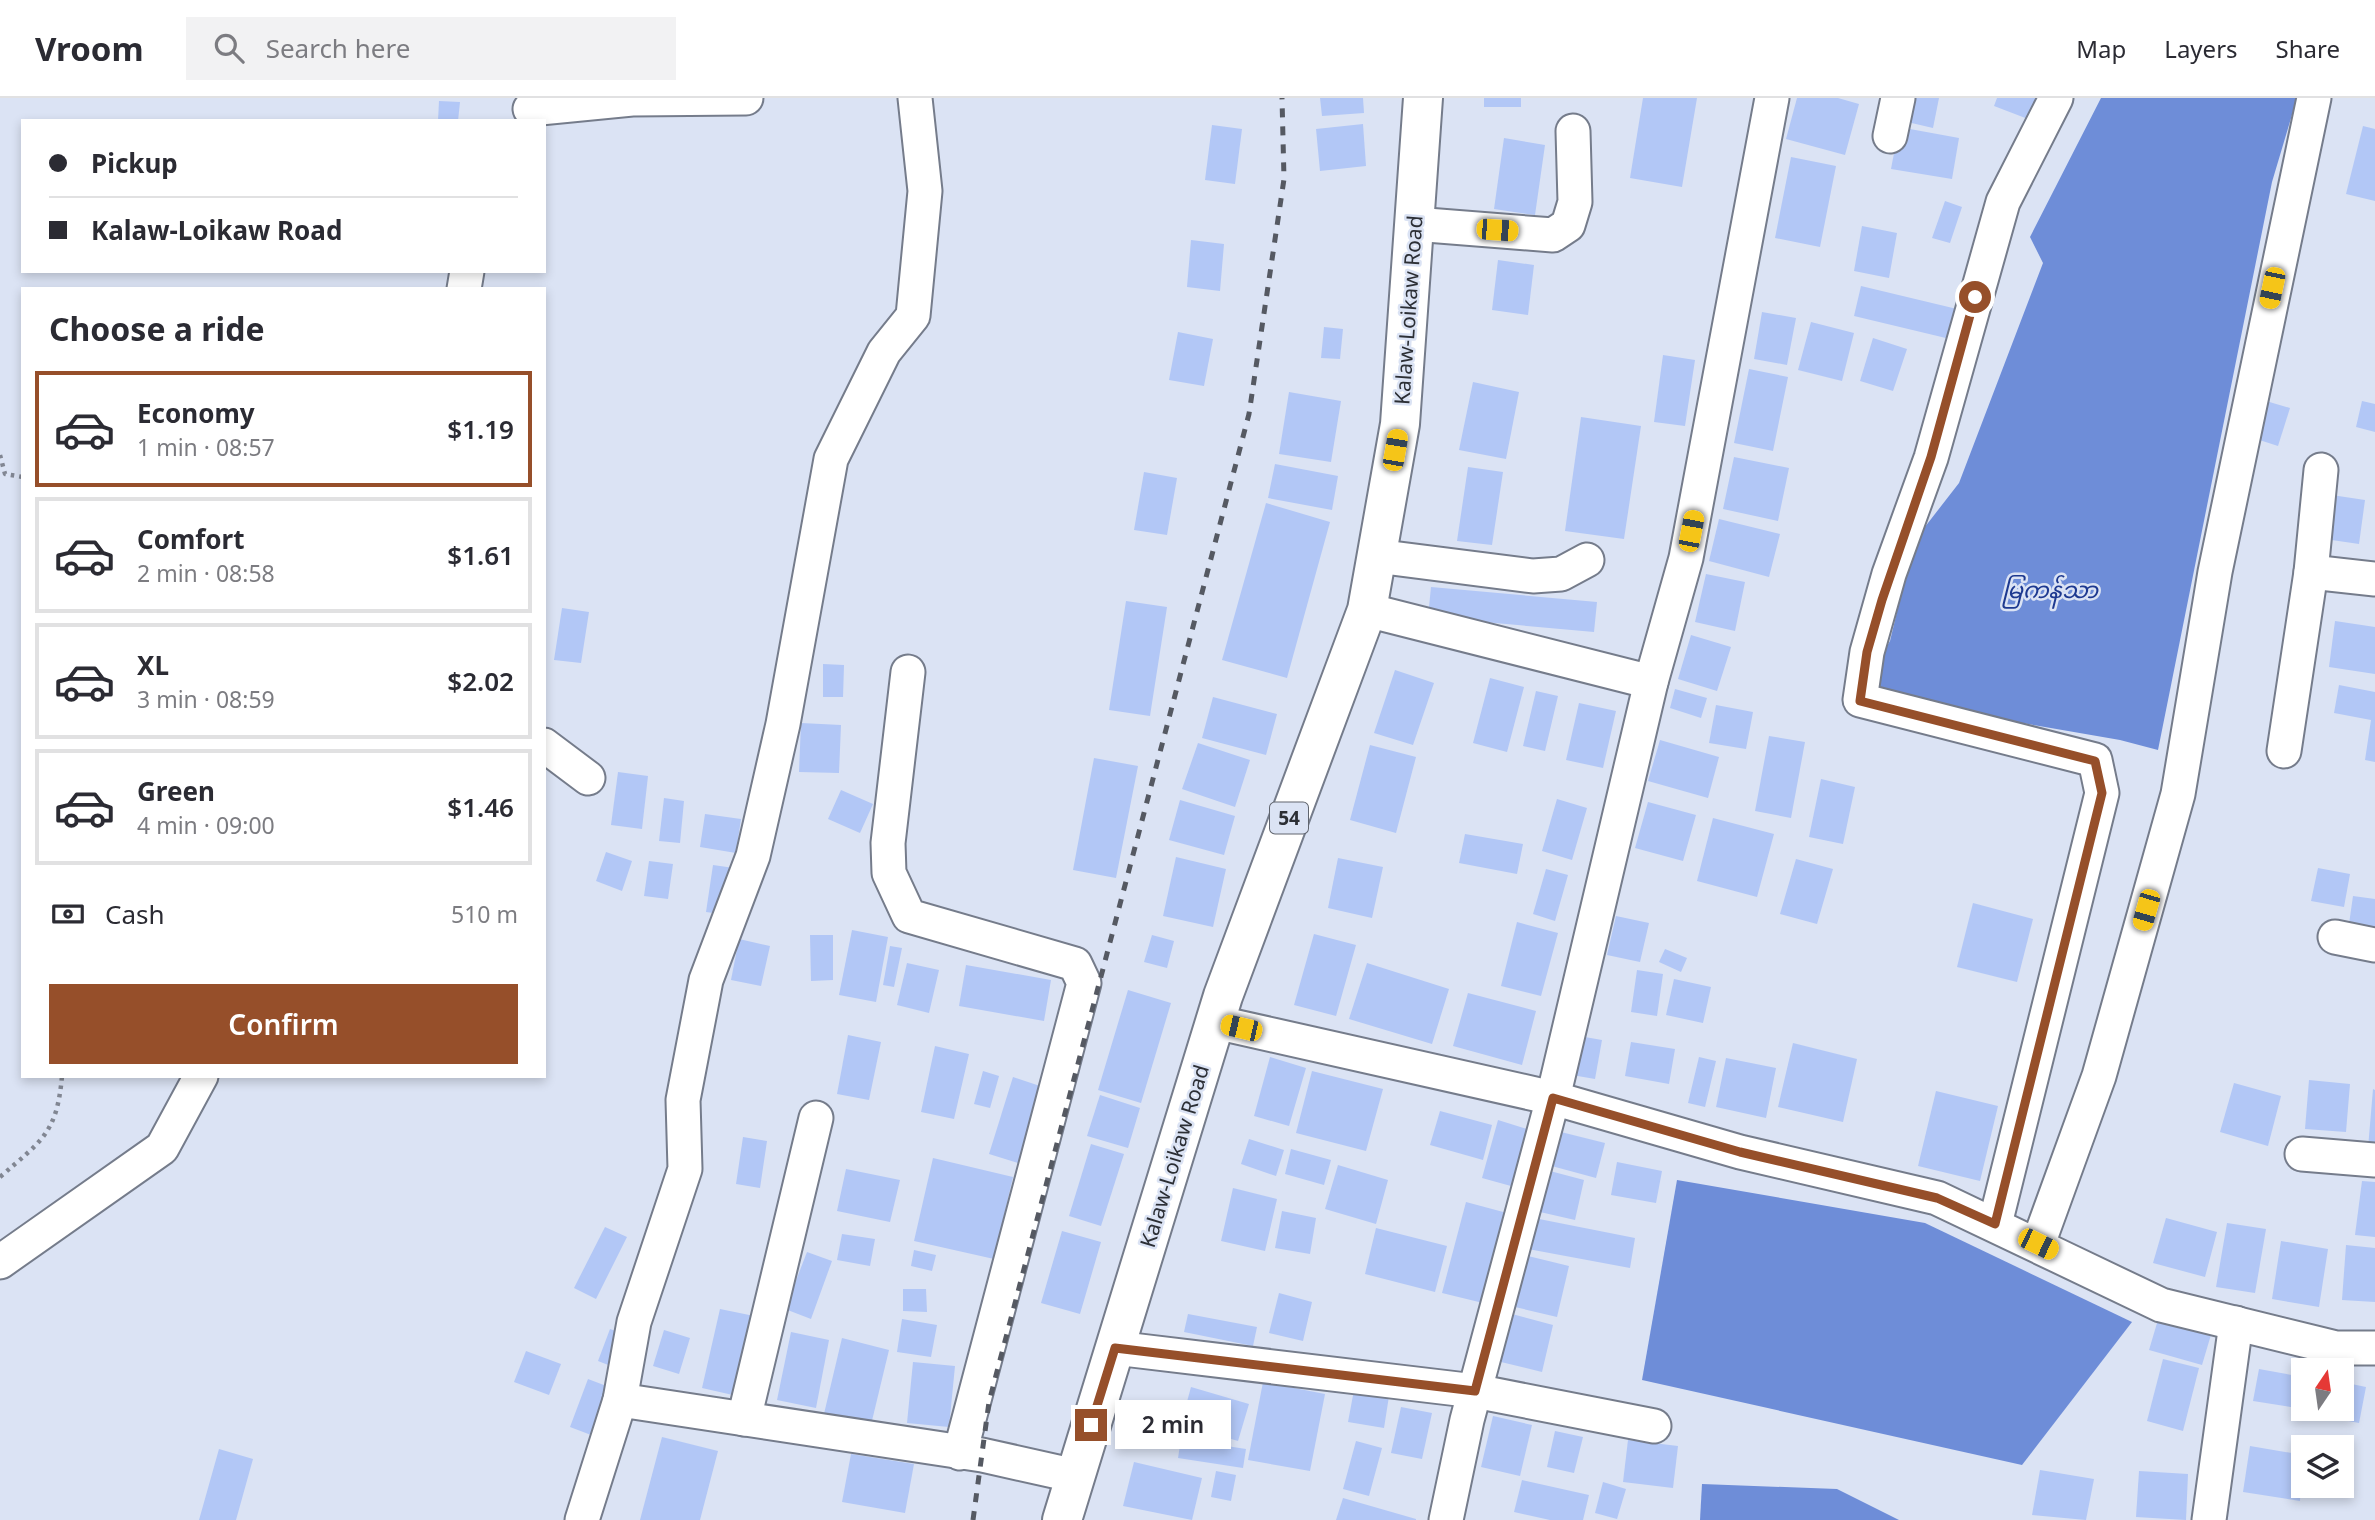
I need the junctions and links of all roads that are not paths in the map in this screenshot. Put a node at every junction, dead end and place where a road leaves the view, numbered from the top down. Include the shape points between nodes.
1 (746, 98) edge
2 (915, 98) edge
3 (1423, 98) edge
4 (1772, 98) edge
5 (1898, 98) edge
6 (2056, 98) edge
7 (2314, 98) edge
8 (529, 109) edge
9 (1573, 131) dead end
10 (1890, 136) dead end
11 (1414, 224) junction
12 (2321, 470) dead end
13 (1376, 556) junction
14 (1587, 560) dead end
15 (2311, 572) junction
16 (2375, 579) edge
17 (1367, 610) junction
18 (908, 672) dead end
19 (1651, 682) junction
20 (546, 747) edge
21 (2284, 751) dead end
22 (588, 778) dead end
23 (2335, 937) dead end
24 (2375, 945) edge
25 (1215, 1022) junction
26 (200, 1078) edge
27 (1553, 1098) junction
28 (816, 1118) dead end
29 (2302, 1154) dead end
30 (2375, 1160) edge
31 (1995, 1224) junction
32 (2038, 1244) junction
33 (0, 1262) edge
34 (2236, 1323) junction
35 (1115, 1348) junction
36 (2375, 1348) edge
37 (1475, 1391) junction
38 (620, 1399) junction
39 (744, 1419) junction
40 (1654, 1426) dead end
41 (960, 1453) junction
42 (1076, 1476) junction
43 (582, 1520) edge
44 (1062, 1520) edge
45 (1446, 1520) edge
46 (2209, 1520) edge

1 - 8 street via 632,99
2 - 38 street via 925,191 913,316 884,352 831,459 783,724 753,856 706,979 683,1100 685,1169 634,1322
3 - 11 main road, Kalaw-Loikaw Road / 54
4 - 19 street via 1686,558
5 - 10 street
6 - 31 street via 2003,202 1931,457 1889,575 1867,652 1860,701 2095,761 2102,793
7 - 32 street via 2217,559 2178,794 2099,1076
9 - 11 street via 1575,202 1569,225 1553,235
11 - 13 main road, Kalaw-Loikaw Road / 54 via 1400,424
12 - 15 street
13 - 14 street via 1534,576 1561,574
13 - 17 main road, Kalaw-Loikaw Road / 54
15 - 16 street
15 - 21 street
17 - 19 street
17 - 25 main road, Kalaw-Loikaw Road / 54
18 - 41 street via 888,844 889,873 909,916 1049,954 1075,964 1084,983
19 - 27 street
20 - 22 street
23 - 24 street
25 - 27 street
25 - 35 main road, Kalaw-Loikaw Road / 54
26 - 33 street via 162,1148
27 - 31 street via 1740,1152 1937,1198
27 - 37 street
28 - 39 street
29 - 30 street
31 - 32 street
32 - 34 street via 2161,1305
34 - 36 street via 2336,1348
34 - 46 street
35 - 37 street
35 - 42 main road, Kalaw-Loikaw Road / 54
37 - 40 street
37 - 45 street
38 - 39 street
38 - 43 street
39 - 41 street
41 - 42 street
42 - 44 main road, Kalaw-Loikaw Road / 54

